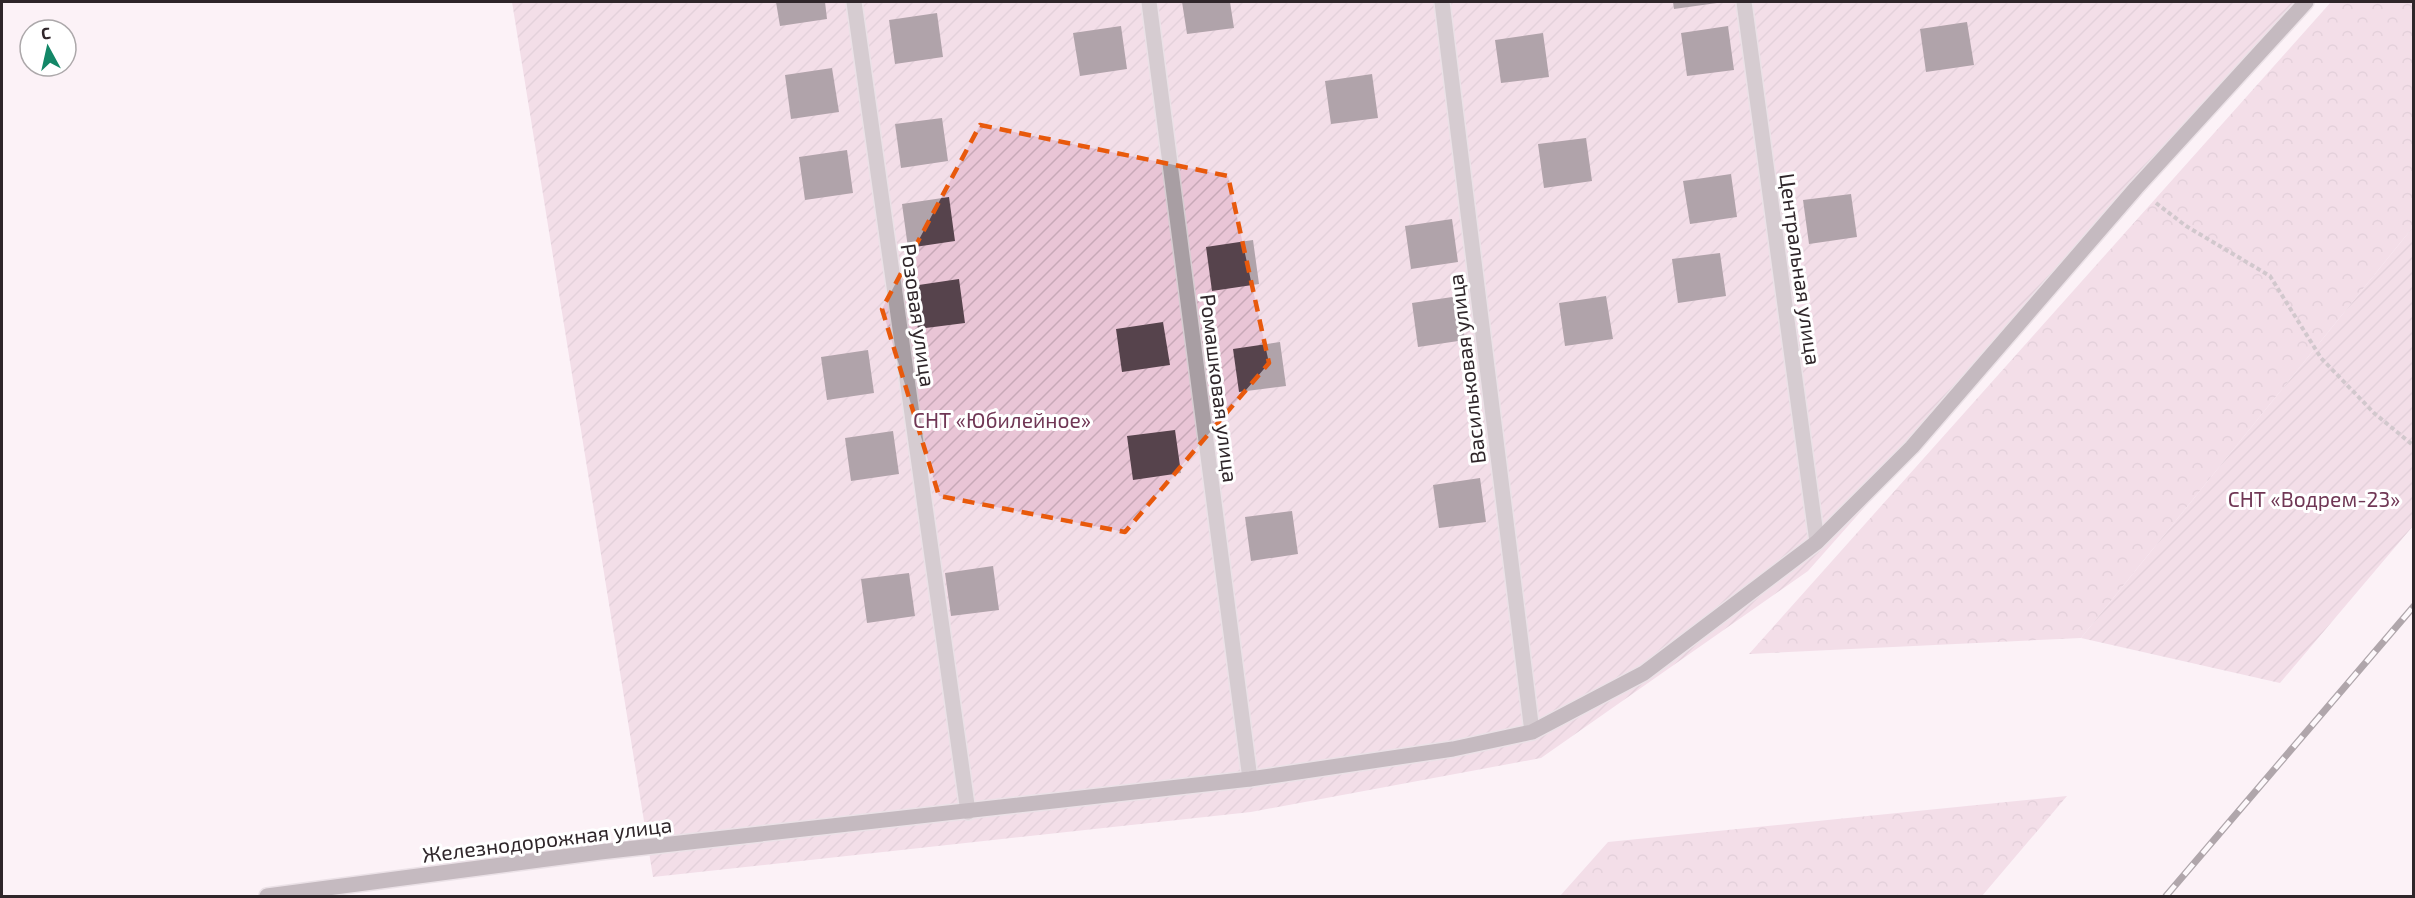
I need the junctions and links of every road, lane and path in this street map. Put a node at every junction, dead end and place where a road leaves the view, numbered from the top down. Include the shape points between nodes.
1 (854, 2) edge
2 (1149, 2) edge
3 (1442, 2) edge
4 (1744, 2) edge
5 (2307, 2) edge
6 (2136, 188) junction
7 (2414, 446) edge
8 (1816, 542) junction
9 (1532, 732) junction
10 (1250, 779) junction
11 (968, 812) junction
12 (267, 897) edge

1 - 11 street, Розовая улица
2 - 10 street, Ромашковая улица
3 - 9 street, Васильковая улица
4 - 8 street, Центральная улица
5 - 6 street, Железнодорожная улица
6 - 7 path via 2186,226 2270,276 2321,358 2374,413
6 - 8 street, Железнодорожная улица via 1912,447
8 - 9 street, Железнодорожная улица via 1644,673
9 - 10 street, Железнодорожная улица via 1453,749
10 - 11 street, Железнодорожная улица
11 - 12 street, Железнодорожная улица via 600,852

